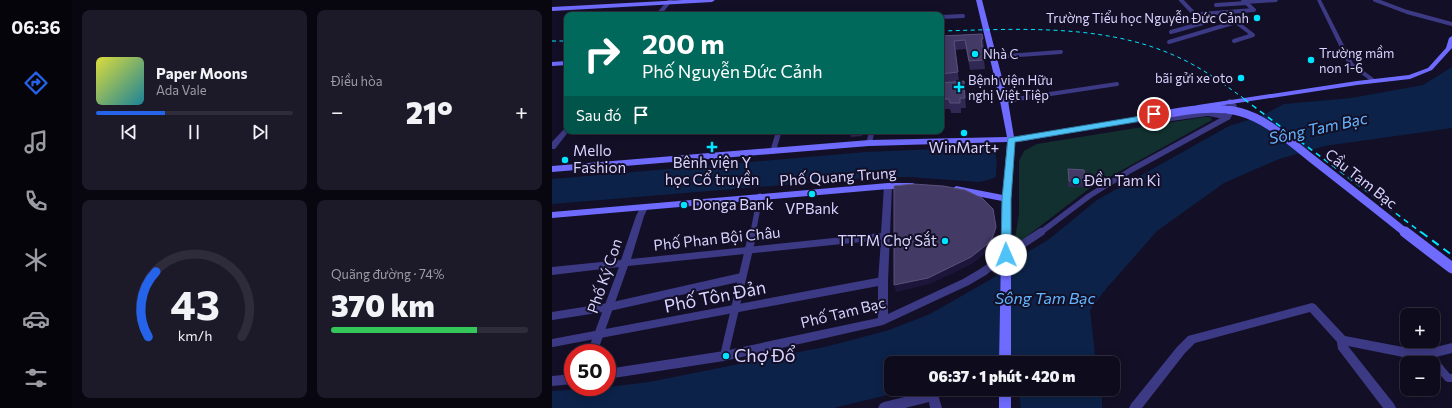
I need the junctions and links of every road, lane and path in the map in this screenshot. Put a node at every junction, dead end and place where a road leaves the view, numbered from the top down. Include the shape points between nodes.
1 (712, 0) edge
2 (979, 0) edge
3 (1181, 0) edge
4 (1276, 0) edge
5 (1319, 0) edge
6 (1375, 0) edge
7 (669, 1) edge
8 (1245, 2) edge
9 (1216, 5) dead end
10 (552, 9) edge
11 (660, 12) edge
12 (1223, 12) junction
13 (1202, 14) dead end
14 (963, 16) dead end
15 (944, 17) edge
16 (1236, 22) junction
17 (1452, 24) edge
18 (1171, 32) dead end
19 (980, 38) edge
20 (988, 38) junction
21 (1452, 38) edge
22 (1234, 41) dead end
23 (1169, 42) dead end
24 (1061, 52) dead end
25 (993, 57) junction
26 (564, 63) edge
27 (552, 64) edge
28 (1374, 80) junction
29 (1117, 84) dead end
30 (1004, 101) junction
31 (1230, 102) junction
32 (1228, 116) junction
33 (1136, 119) junction
34 (564, 133) edge
35 (778, 134) edge
36 (871, 134) edge
37 (1011, 140) junction
38 (869, 143) junction
39 (552, 148) edge
40 (773, 151) junction
41 (552, 169) edge
42 (888, 186) junction
43 (925, 187) edge
44 (945, 188) edge
45 (760, 196) junction
46 (1007, 199) junction
47 (644, 208) junction
48 (552, 215) edge
49 (886, 236) junction
50 (750, 249) junction
51 (1006, 255) junction
52 (625, 262) junction
53 (1452, 268) edge
54 (552, 270) edge
55 (742, 277) junction
56 (883, 281) junction
57 (609, 307) junction
58 (735, 309) junction
59 (552, 316) edge
60 (883, 321) junction
61 (600, 334) junction
62 (1342, 340) junction
63 (552, 343) edge
64 (596, 344) edge
65 (1452, 348) edge
66 (1428, 354) junction
67 (724, 356) junction
68 (1005, 356) edge
69 (616, 373) edge
70 (1452, 378) edge
71 (564, 380) edge
72 (552, 381) edge
73 (1005, 396) edge
74 (1005, 407) edge
75 (884, 408) edge
76 (936, 408) edge
77 (1135, 408) edge
78 (1390, 408) edge

1 - 7 main road
2 - 20 main road
3 - 18 street via 1203,23
4 - 8 street
5 - 28 street via 1351,64
6 - 17 street
7 - 10 main road
7 - 11 street
8 - 9 street
8 - 12 street via 1254,10
12 - 13 street
12 - 16 street
14 - 15 street
16 - 22 street via 1253,35
16 - 23 street
19 - 20 main road
20 - 25 main road
21 - 28 main road via 1449,48 1430,69 1410,77
24 - 25 street
25 - 30 main road
26 - 27 main road
28 - 31 main road
29 - 30 street
30 - 37 main road
31 - 32 street via 1234,106
31 - 33 main road
32 - 33 street via 1204,113 1153,120
32 - 51 street via 1089,196 1032,239
33 - 37 main road
33 - 53 main road, Cầu Tam Bạc, bridge via 1210,108 1230,110 1253,117 1281,135
34 - 39 street
35 - 40 street
36 - 38 street
37 - 38 main road
37 - 46 main road
38 - 40 main road
40 - 41 main road
42 - 43 main road, Phố Quang Trung
42 - 45 main road, Phố Quang Trung
42 - 49 street
44 - 46 main road
45 - 47 main road, Phố Quang Trung
45 - 50 street
46 - 51 main road
47 - 48 main road, Phố Quang Trung
47 - 52 street, Phố Ký Con
49 - 50 street, Phố Phan Bội Châu
49 - 56 street
50 - 52 street, Phố Phan Bội Châu
50 - 55 street
51 - 60 street, Phố Tam Bạc via 966,282
51 - 68 main road
52 - 54 street, Phố Phan Bội Châu
52 - 57 street, Phố Ký Con
55 - 57 street
55 - 58 street
56 - 58 street, Phố Tôn Đản
56 - 60 street
57 - 59 street
57 - 61 street, Phố Ký Con
58 - 61 street, Phố Tôn Đản
58 - 67 street
60 - 67 street, Phố Tam Bạc
61 - 63 street, Phố Tôn Đản
61 - 64 street, Phố Ký Con
62 - 66 street via 1403,352
62 - 77 street via 1312,307 1192,339 1180,350
62 - 78 street via 1342,346
65 - 66 street
66 - 70 street via 1448,378
67 - 69 street, Phố Tam Bạc
71 - 72 street
73 - 74 main road
75 - 76 street via 933,395

